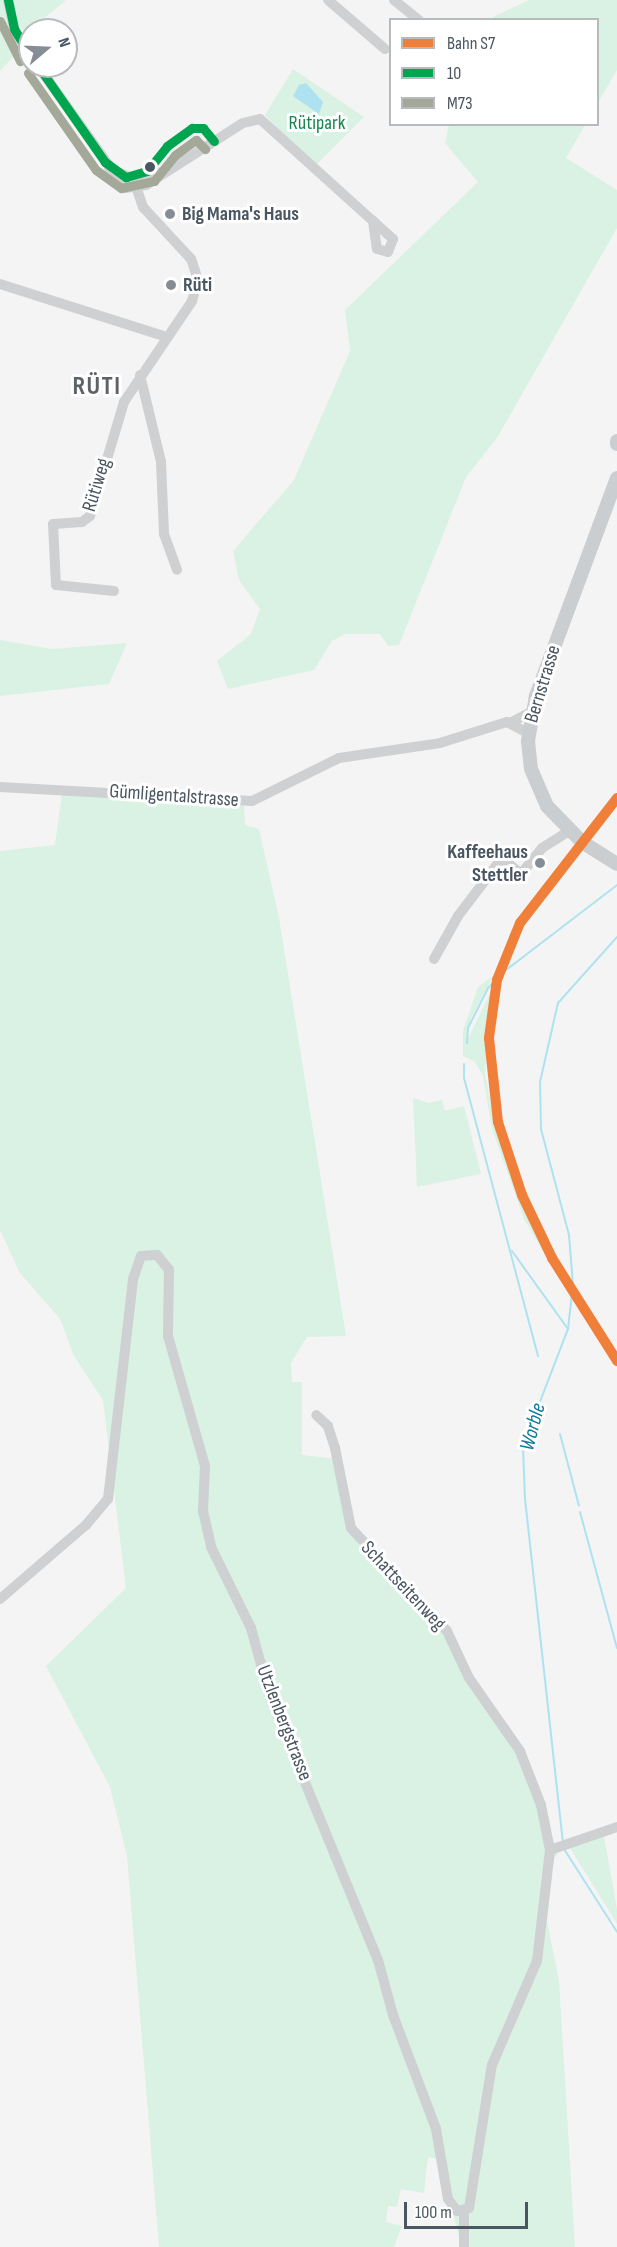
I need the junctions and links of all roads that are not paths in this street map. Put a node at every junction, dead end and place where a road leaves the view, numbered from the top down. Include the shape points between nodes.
1 (8, 0) edge
2 (327, 0) edge
3 (394, 0) edge
4 (416, 18) edge
5 (18, 36) edge
6 (385, 49) dead end
7 (46, 78) edge
8 (134, 183) junction
9 (373, 221) dead end
10 (0, 284) edge
11 (167, 337) junction
12 (140, 375) junction
13 (617, 478) edge
14 (177, 570) dead end
15 (114, 591) dead end
16 (531, 712) junction
17 (512, 722) junction
18 (528, 733) junction
19 (0, 787) edge
20 (569, 831) junction
21 (617, 864) edge
22 (434, 959) dead end
23 (315, 1415) dead end
24 (0, 1599) edge
25 (617, 1827) edge
26 (554, 1849) junction
27 (464, 2211) junction
28 (464, 2247) edge

1 - 5 street
2 - 6 street
3 - 4 street
7 - 8 street, Rütiweg via 120,185
8 - 9 street via 164,172 243,123 260,119
8 - 11 street, Rütiweg via 146,212 191,260 198,276 194,297
10 - 11 street
11 - 12 street, Rütiweg
12 - 14 street via 161,462 164,534
12 - 15 street, Rütiweg via 114,426 90,516 82,522 53,524 56,585
13 - 16 main road, Bernstrasse
16 - 17 street, Gümligentalstrasse
16 - 18 main road, Bernstrasse
17 - 18 street
17 - 19 street, Gümligentalstrasse via 440,743 329,761 252,801
18 - 20 main road, Bernstrasse via 537,787
20 - 21 main road, Bernstrasse
20 - 22 street via 542,848 521,874 502,858 472,895
23 - 26 street, Schattseitenweg via 327,1426 335,1448 343,1504 351,1528 447,1631 469,1678 520,1751
24 - 27 street, Utzlenbergstrasse via 71,1539 108,1499 133,1279 141,1256 157,1255 169,1270 168,1336 205,1466 204,1511 211,1547 251,1628 270,1697 374,1950 436,2129 448,2199 457,2211
25 - 26 street
26 - 27 street via 537,1961 492,2065 479,2133 475,2192
27 - 28 street

